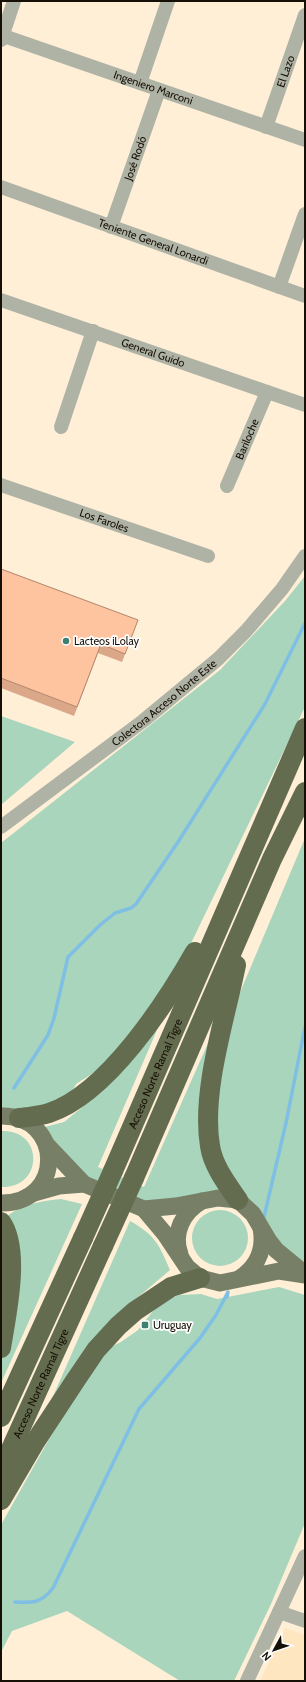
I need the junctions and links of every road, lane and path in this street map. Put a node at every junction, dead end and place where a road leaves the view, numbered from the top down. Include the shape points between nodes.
1 (14, 1) edge
2 (168, 1) edge
3 (305, 15) edge
4 (2, 37) edge
5 (140, 83) junction
6 (159, 90) junction
7 (266, 127) junction
8 (305, 140) edge
9 (1, 187) edge
10 (305, 214) edge
11 (111, 227) junction
12 (279, 287) junction
13 (305, 296) edge
14 (1, 300) edge
15 (93, 331) junction
16 (266, 392) junction
17 (305, 405) edge
18 (61, 427) dead end
19 (1, 484) edge
20 (227, 486) dead end
21 (208, 556) dead end
22 (305, 556) edge
23 (305, 728) edge
24 (305, 792) edge
25 (2, 825) edge
26 (272, 860) junction
27 (245, 863) junction
28 (10, 1117) edge
29 (46, 1144) junction
30 (84, 1184) junction
31 (34, 1193) junction
32 (210, 1199) junction
33 (238, 1200) junction
34 (1, 1203) edge
35 (144, 1209) junction
36 (258, 1221) junction
37 (1, 1222) edge
38 (182, 1260) junction
39 (305, 1275) edge
40 (200, 1278) junction
41 (240, 1278) junction
42 (1, 1348) edge
43 (1, 1417) edge
44 (1, 1470) edge
45 (1, 1500) edge
46 (305, 1556) edge
47 (279, 1612) junction
48 (305, 1621) edge
49 (247, 1681) edge

1 - 4 street
2 - 5 street
3 - 7 street, El Lazo
4 - 5 street, Ingeniero Marconi
5 - 6 street, Ingeniero Marconi
6 - 7 street, Ingeniero Marconi
6 - 11 street, José Rodó
7 - 8 street, Ingeniero Marconi
9 - 11 street, Teniente General Lonardi
10 - 12 street
11 - 12 street, Teniente General Lonardi
12 - 13 street, Teniente General Lonardi
14 - 15 street, General Guido
15 - 16 street, General Guido
15 - 18 street
16 - 17 street, General Guido
16 - 20 street, Bariloche
19 - 21 street, Los Faroles
22 - 25 street, Colectora Acceso Norte Este via 282,589 218,659 144,721
23 - 27 highway, Acceso Norte Ramal Tigre
24 - 26 highway, Acceso Norte Ramal Tigre
26 - 33 highway via 239,950 216,1055 208,1117 210,1147 217,1167
26 - 44 highway, Acceso Norte Ramal Tigre, bridge via 134,1178
27 - 28 highway via 181,976 153,1018 110,1070 82,1095 49,1114
27 - 43 highway, Acceso Norte Ramal Tigre, bridge via 84,1238
28 - 29 main road via 35,1128
29 - 30 main road
29 - 31 main road via 49,1152 48,1170
30 - 31 main road via 59,1186
30 - 35 main road
31 - 34 main road via 19,1202
32 - 33 main road
32 - 35 main road
32 - 38 main road via 191,1208 180,1226 177,1243
33 - 36 main road
35 - 38 main road via 166,1234
36 - 39 main road via 276,1250
36 - 41 main road via 262,1239 260,1252 254,1265
37 - 42 highway via 9,1242 11,1270
38 - 40 main road
39 - 41 main road via 279,1271
40 - 41 main road via 220,1283
40 - 45 highway via 170,1287 135,1311 96,1350 35,1442
46 - 47 street
47 - 48 street
47 - 49 street

